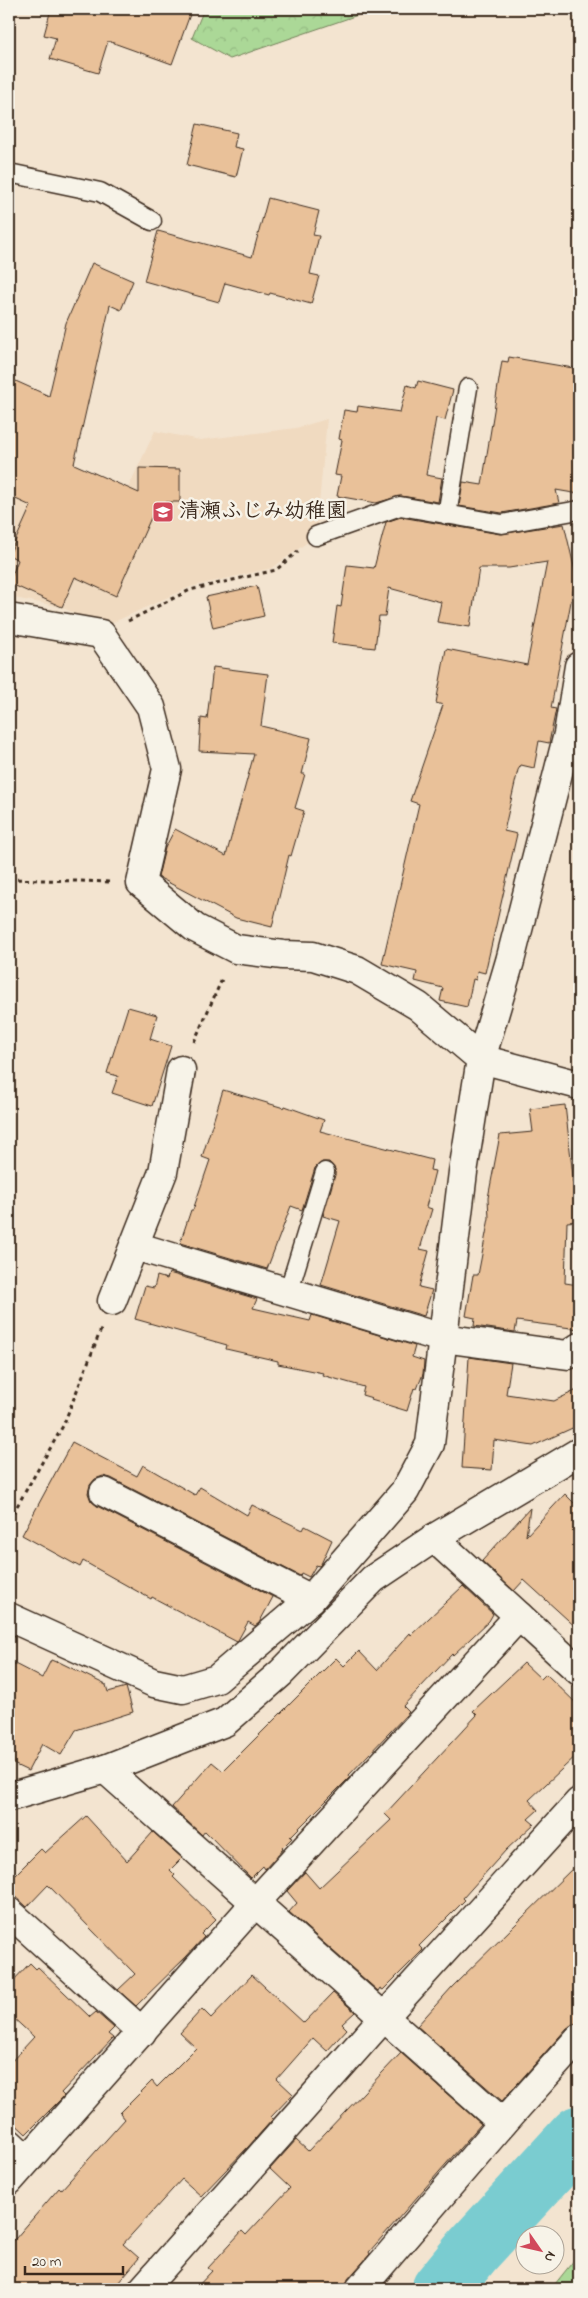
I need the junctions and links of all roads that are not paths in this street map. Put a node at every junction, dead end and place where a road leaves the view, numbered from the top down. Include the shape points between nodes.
1 (9, 173) edge
2 (152, 221) dead end
3 (468, 388) dead end
4 (579, 510) edge
5 (447, 515) junction
6 (316, 536) road end
7 (9, 618) edge
8 (579, 666) edge
9 (482, 1059) junction
10 (181, 1070) road end
11 (579, 1085) edge
12 (326, 1172) dead end
13 (135, 1246) junction
14 (288, 1293) junction
15 (112, 1301) road end
16 (442, 1338) junction
17 (579, 1347) edge
18 (579, 1452) edge
19 (104, 1492) dead end
20 (434, 1538) junction
21 (311, 1599) junction
22 (519, 1616) junction
23 (9, 1617) edge
24 (579, 1671) edge
25 (104, 1769) junction
26 (9, 1797) edge
27 (579, 1802) edge
28 (256, 1902) junction
29 (9, 1912) edge
30 (384, 2016) junction
31 (142, 2032) junction
32 (579, 2038) edge
33 (503, 2122) junction
34 (18, 2152) edge
35 (9, 2181) edge
36 (143, 2289) edge
37 (360, 2289) edge

1 - 2 lane via 100,192
3 - 5 lane
4 - 5 lane via 502,524
5 - 6 lane via 400,506
7 - 9 street via 101,634 151,708 167,769 141,883 195,928 236,949 313,956 358,970 418,1006
8 - 9 street via 568,734
9 - 11 street
9 - 16 street via 463,1172
10 - 13 street via 163,1172
12 - 14 lane
13 - 14 street
13 - 15 street
14 - 16 street
16 - 17 street via 568,1355
16 - 21 street via 430,1444 405,1492
18 - 20 street
19 - 21 street
20 - 22 street
20 - 25 street via 373,1579 281,1673 225,1722
21 - 23 street via 217,1679 183,1689 154,1683
22 - 24 street
22 - 28 street
25 - 26 street
25 - 28 street
27 - 30 street
28 - 30 street
28 - 31 street
29 - 31 street
30 - 33 street
30 - 36 street
31 - 34 street
32 - 33 street
33 - 37 street
34 - 35 street

